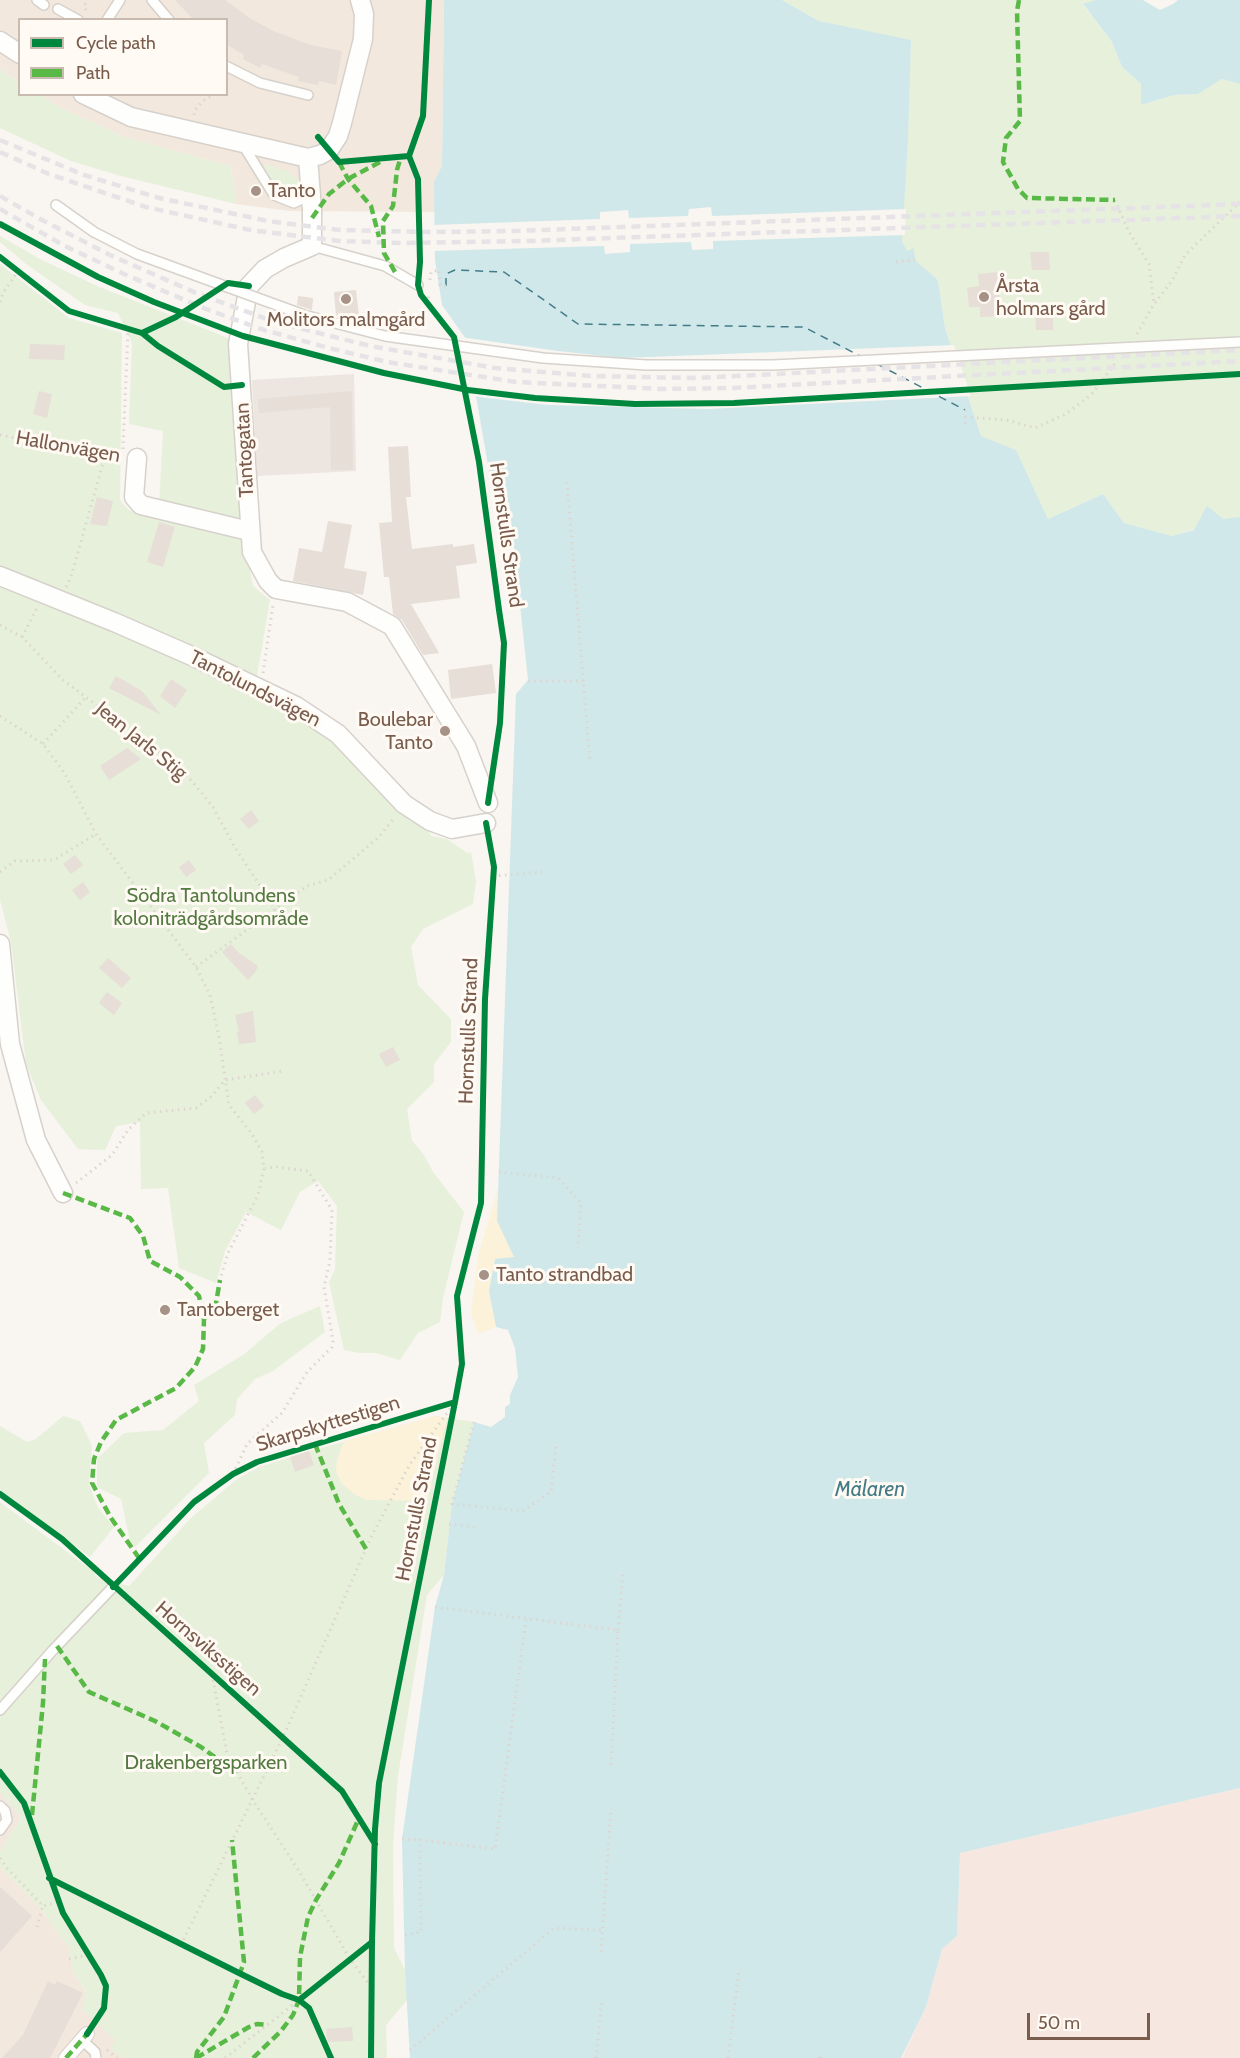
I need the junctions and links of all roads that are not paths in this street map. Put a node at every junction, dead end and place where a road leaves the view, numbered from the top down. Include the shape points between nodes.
1 (120, 0) edge
2 (152, 0) edge
3 (360, 0) edge
4 (58, 9) dead end
5 (74, 18) edge
6 (108, 18) edge
7 (167, 18) edge
8 (0, 41) edge
9 (18, 53) edge
10 (228, 67) edge
11 (308, 95) dead end
12 (87, 96) edge
13 (242, 142) junction
14 (308, 158) junction
15 (310, 189) junction
16 (56, 205) dead end
17 (312, 246) junction
18 (418, 285) road end
19 (1240, 342) edge
20 (130, 457) road end
21 (249, 531) junction
22 (0, 576) edge
23 (488, 803) joint
24 (486, 824) joint
25 (0, 945) edge
26 (63, 1193) road end
27 (113, 1587) dead end
28 (0, 1710) edge
29 (0, 1806) edge
30 (0, 1830) edge
31 (84, 2037) joint
32 (66, 2058) edge
33 (96, 2058) edge

1 - 6 lane
2 - 7 lane
3 - 14 street via 363,39 338,136 329,150
4 - 5 lane
8 - 9 street
10 - 11 lane via 260,83
12 - 13 street via 131,117
13 - 14 street
13 - 15 lane via 274,195 294,203
14 - 15 street
15 - 17 street
16 - 19 lane, bridge via 94,232 137,254 304,315 385,336 543,358 645,365 773,365
17 - 18 lane via 385,266
17 - 21 street, Tantogatan via 265,269 249,286 238,344
20 - 21 street via 134,497 141,505
21 - 23 street, Tantogatan via 252,552 276,589 347,602 392,626 466,746
22 - 24 street, Tantolundsvägen via 194,657 296,706 338,734 404,804 430,821 452,829
23 - 24 lane
25 - 26 street via 10,1044 36,1140
27 - 28 lane
29 - 30 lane via 7,1820
31 - 32 street
31 - 33 lane

